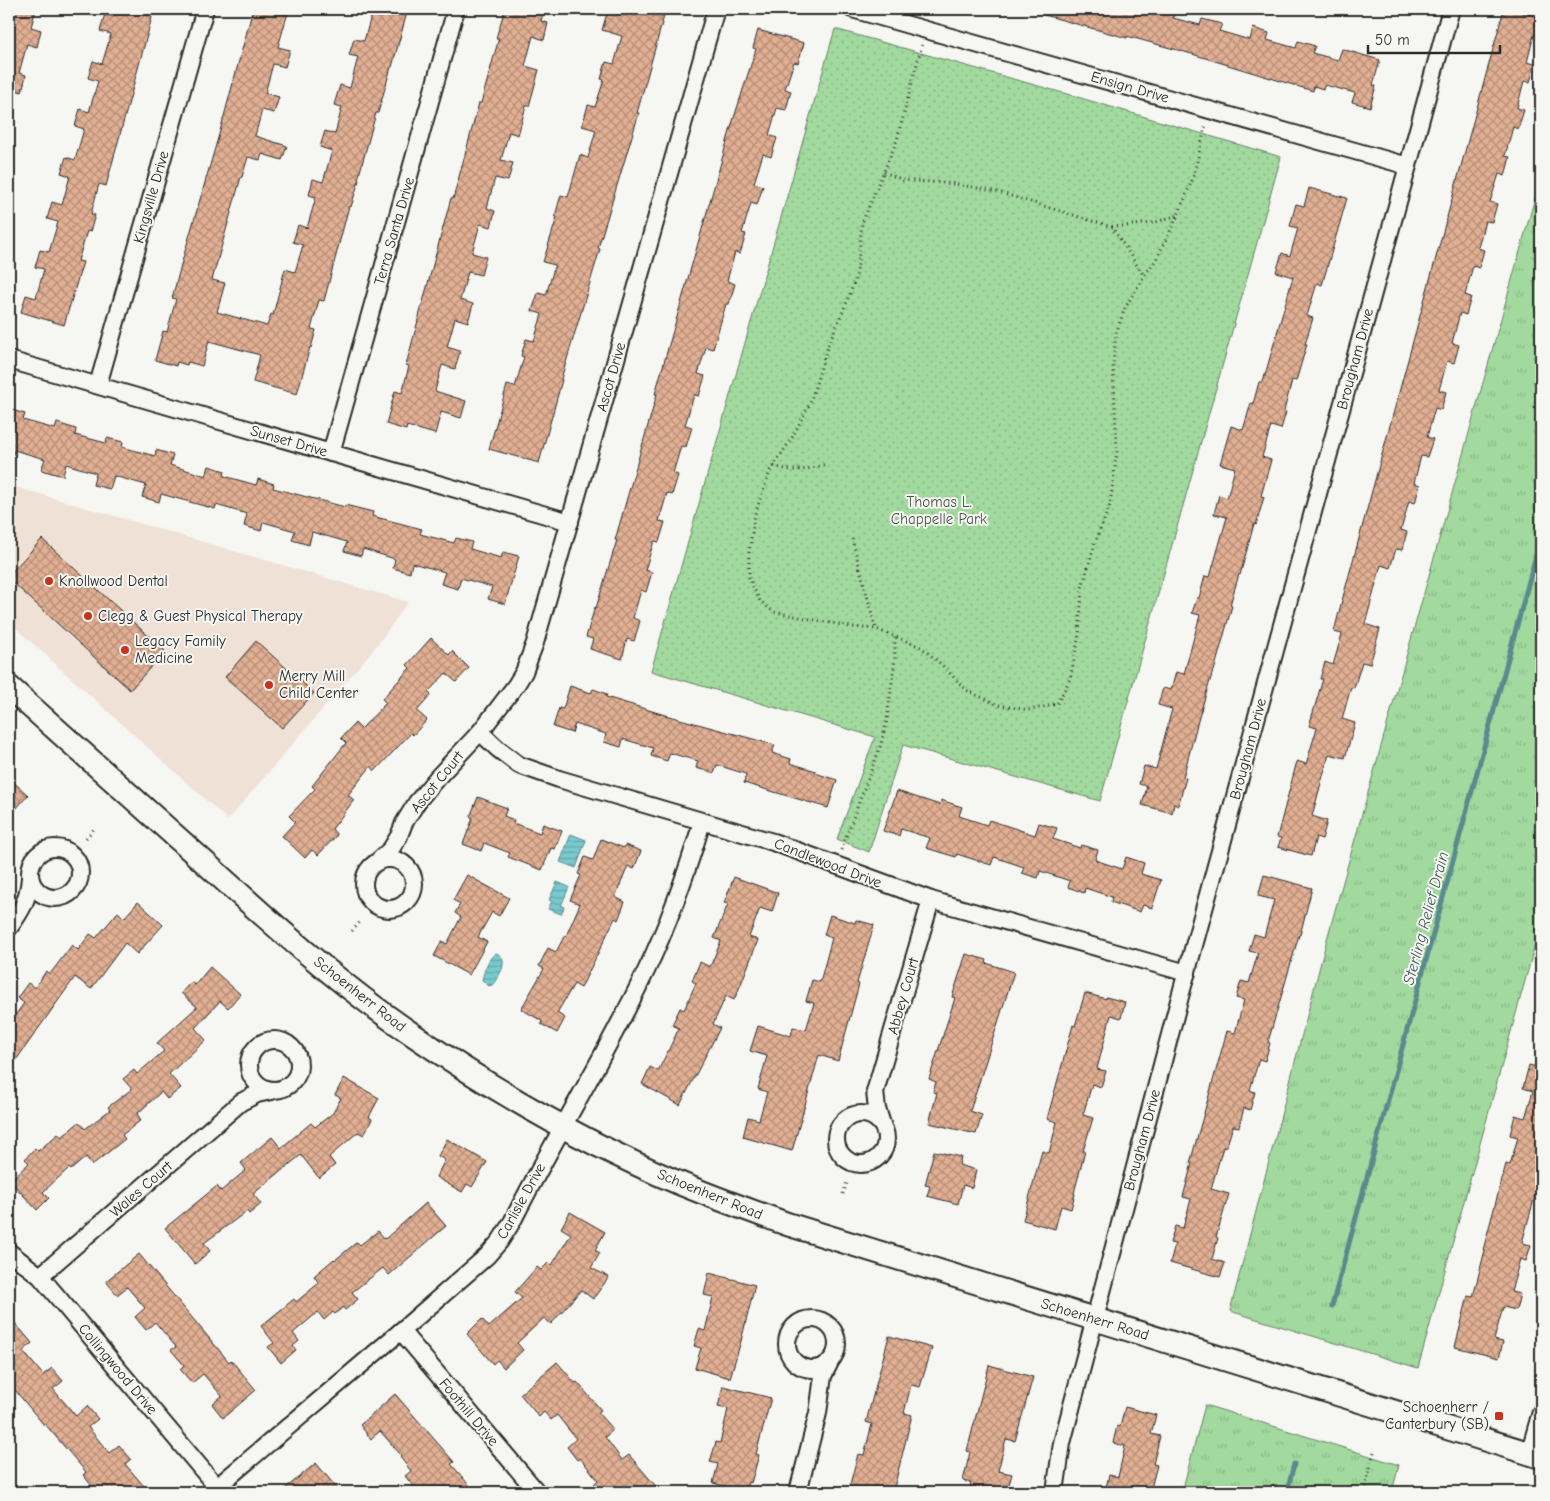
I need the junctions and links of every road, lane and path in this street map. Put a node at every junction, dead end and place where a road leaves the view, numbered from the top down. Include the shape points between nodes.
1 (205, 9) edge
2 (456, 9) edge
3 (716, 9) edge
4 (852, 9) edge
5 (1451, 9) edge
6 (926, 30) junction
7 (1208, 110) junction
8 (1408, 166) junction
9 (884, 172) junction
10 (1178, 215) junction
11 (1112, 227) junction
12 (1144, 276) junction
13 (9, 360) edge
14 (98, 385) junction
15 (331, 453) junction
16 (827, 464) dead end
17 (774, 466) junction
18 (570, 522) junction
19 (852, 539) dead end
20 (876, 629) junction
21 (895, 636) junction
22 (9, 687) edge
23 (480, 732) junction
24 (702, 822) junction
25 (95, 828) dead end
26 (399, 836) junction
27 (86, 838) dead end
28 (844, 844) dead end
29 (378, 861) junction
30 (402, 862) junction
31 (30, 878) junction
32 (52, 898) junction
33 (931, 900) junction
34 (22, 910) junction
35 (360, 922) dead end
36 (9, 928) edge
37 (352, 931) dead end
38 (1187, 973) junction
39 (249, 1070) junction
40 (272, 1091) junction
41 (875, 1092) junction
42 (241, 1102) junction
43 (853, 1115) junction
44 (882, 1124) junction
45 (563, 1126) junction
46 (847, 1182) dead end
47 (843, 1194) dead end
48 (9, 1252) edge
49 (40, 1276) junction
50 (1095, 1319) junction
51 (401, 1331) junction
52 (830, 1362) junction
53 (800, 1367) junction
54 (820, 1393) junction
55 (1541, 1412) edge
56 (1374, 1452) dead end
57 (1535, 1456) edge
58 (219, 1490) edge
59 (537, 1492) edge
60 (798, 1492) edge
61 (1055, 1492) edge
62 (1364, 1492) edge

1 - 14 street, Kingsville Drive
2 - 15 street, Terra Santa Drive
3 - 18 street, Ascot Drive
4 - 6 street, Ensign Drive
5 - 8 street, Brougham Drive
6 - 7 street, Ensign Drive
6 - 9 path via 897,140
7 - 8 street, Ensign Drive
7 - 10 path via 1193,178
8 - 38 street, Brougham Drive
9 - 11 path via 903,180 957,184 998,192
9 - 17 path via 862,223 857,273 828,345 810,403
10 - 11 path via 1153,223
10 - 12 path via 1156,260
11 - 12 path
12 - 21 path via 1125,308 1116,333 1113,365 1117,451 1110,505 1082,588 1070,679 1057,704 1030,710 998,706 966,690 921,647
13 - 14 street, Sunset Drive
14 - 15 street, Sunset Drive
15 - 18 street, Sunset Drive
16 - 17 path via 802,470
17 - 20 path via 755,514 749,552 749,578 760,601 774,612
18 - 23 street, Ascot Drive via 524,672
19 - 20 path
20 - 21 path
21 - 28 path via 887,720
22 - 45 main road, Schoenherr Road via 295,944 353,991 462,1067
23 - 24 street, Candlewood Drive via 519,765
23 - 26 street, Ascot Court via 417,802
24 - 33 street, Candlewood Drive via 773,842
24 - 45 street, Carlisle Drive via 672,912 646,970
25 - 27 path
26 - 29 street, Ascot Court via 391,850
26 - 30 street, Ascot Court
29 - 30 street via 386,858
29 - 30 street, Ascot Court via 366,873 364,891 374,905 390,910 406,904 414,890 413,874
31 - 32 street via 38,892
31 - 32 street via 33,861 46,849 63,849 71,853 80,867 78,883 68,895
31 - 34 street
32 - 34 street
33 - 38 street, Candlewood Drive
33 - 41 street, Abbey Court
34 - 36 street
35 - 37 path
38 - 50 street, Brougham Drive
39 - 40 street via 257,1084
39 - 40 street, Wales Court via 252,1053 257,1046 273,1040 290,1045 299,1060 298,1075 287,1087
39 - 42 street, Wales Court via 248,1086
40 - 42 street, Wales Court via 256,1094
41 - 43 street, Abbey Court
41 - 44 street, Abbey Court
42 - 49 street, Wales Court
43 - 44 street via 869,1115
43 - 44 street, Abbey Court via 840,1125 836,1140 842,1155 856,1164 873,1162 885,1149 887,1140
45 - 50 main road, Schoenherr Road via 678,1182 778,1221
45 - 51 street, Carlisle Drive via 500,1241
46 - 47 path
48 - 49 street, Collingwood Drive
49 - 58 street, Collingwood Drive
50 - 57 main road, Schoenherr Road
50 - 61 street, Brougham Drive via 1062,1443
51 - 58 street, Carlisle Drive
51 - 59 street, Foothill Drive
52 - 53 street via 816,1369
52 - 53 street via 837,1348 834,1332 822,1321 805,1320 791,1329 786,1346 788,1355
52 - 54 street
53 - 54 street
54 - 60 street
55 - 57 street
56 - 62 path

